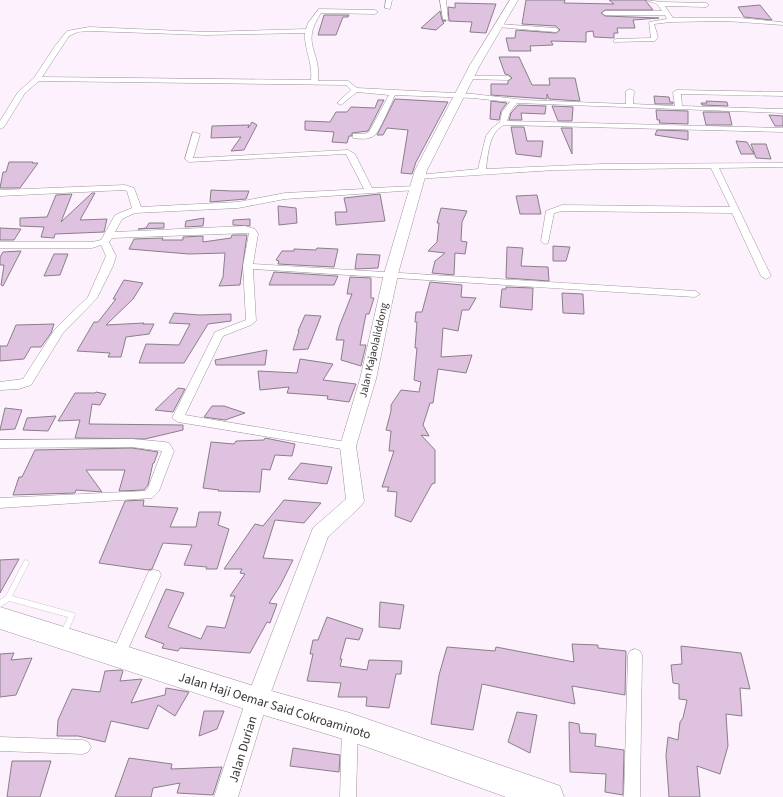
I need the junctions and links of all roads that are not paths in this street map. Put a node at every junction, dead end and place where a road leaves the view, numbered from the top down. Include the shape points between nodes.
1 (389, 0) edge
2 (437, 0) edge
3 (443, 0) edge
4 (514, 0) edge
5 (649, 0) edge
6 (660, 4) junction
7 (706, 5) dead end
8 (388, 8) dead end
9 (376, 12) dead end
10 (605, 12) dead end
11 (665, 13) junction
12 (446, 19) dead end
13 (671, 20) junction
14 (781, 24) dead end
15 (499, 26) junction
16 (556, 30) dead end
17 (307, 31) junction
18 (616, 41) dead end
19 (468, 78) junction
20 (508, 78) dead end
21 (37, 79) junction
22 (314, 82) junction
23 (355, 90) junction
24 (630, 91) dead end
25 (515, 92) dead end
26 (393, 93) junction
27 (783, 94) edge
28 (459, 95) junction
29 (511, 100) junction
30 (341, 103) dead end
31 (629, 106) junction
32 (679, 108) junction
33 (783, 111) edge
34 (503, 123) junction
35 (0, 127) edge
36 (783, 130) edge
37 (196, 134) dead end
38 (356, 136) dead end
39 (783, 165) edge
40 (714, 166) junction
41 (482, 170) junction
42 (418, 182) junction
43 (369, 190) junction
44 (0, 193) edge
45 (137, 209) junction
46 (735, 210) junction
47 (107, 239) junction
48 (545, 241) dead end
49 (0, 245) edge
50 (248, 266) junction
51 (391, 274) junction
52 (766, 276) dead end
53 (695, 294) dead end
54 (0, 386) edge
55 (0, 444) edge
56 (348, 446) junction
57 (0, 503) edge
58 (26, 563) dead end
59 (154, 575) dead end
60 (0, 604) edge
61 (4, 608) edge
62 (635, 655) dead end
63 (118, 656) junction
64 (257, 700) junction
65 (350, 727) junction
66 (0, 744) edge
67 (83, 747) dead end
68 (226, 797) edge
69 (348, 797) edge
70 (549, 797) edge
71 (632, 797) edge

1 - 8 street
2 - 3 street
3 - 12 street
4 - 15 street, Jalan Kajaolaliddong
5 - 6 street
6 - 7 street
6 - 11 street
9 - 17 street via 319,11
10 - 11 street
11 - 13 street
13 - 14 street via 723,19
13 - 18 street via 651,23 655,37 653,40
15 - 16 street
15 - 19 street, Jalan Kajaolaliddong
17 - 21 street via 252,34 74,30 65,35
17 - 22 street via 307,42 316,62
19 - 20 street
19 - 28 street, Jalan Kajaolaliddong
21 - 22 street
21 - 35 street via 22,92
22 - 23 street via 350,84
23 - 26 street
23 - 30 street
24 - 31 street
25 - 29 street
26 - 28 street
26 - 38 street via 372,133 367,136
27 - 32 street via 677,92
28 - 29 street
28 - 42 street, Jalan Kajaolaliddong via 423,164
29 - 31 street
29 - 34 street
31 - 32 street
32 - 33 street
34 - 36 street
34 - 41 street via 496,126 486,147
37 - 43 street via 189,158 192,160 348,152
39 - 40 street
40 - 41 street
40 - 46 street
41 - 42 street
42 - 43 street
42 - 51 street, Jalan Kajaolaliddong
43 - 45 street via 285,196 238,205
44 - 45 street via 125,187 131,190
45 - 47 street via 118,217
46 - 48 street via 562,208 550,211
46 - 52 street
47 - 49 street via 92,245
47 - 50 street via 248,229 254,234
47 - 54 street via 111,256 92,298 59,331 27,382
50 - 51 street
50 - 56 street via 251,321 219,334 178,418
51 - 53 street
51 - 56 street, Jalan Kajaolaliddong via 368,379
55 - 57 street via 132,443 156,444 165,446 168,451 153,492 148,495
56 - 64 street, Jalan Kajaolaliddong via 355,501 320,533
58 - 61 lane
59 - 63 street
60 - 61 lane
61 - 63 highway, Jalan Haji Oemar Said Cokroaminoto via 63,638
62 - 71 street
63 - 64 highway, Jalan Haji Oemar Said Cokroaminoto
64 - 65 highway, Jalan Haji Oemar Said Cokroaminoto
64 - 68 street, Jalan Durian
65 - 69 street
65 - 70 highway, Jalan Haji Oemar Said Cokroaminoto
66 - 67 street

